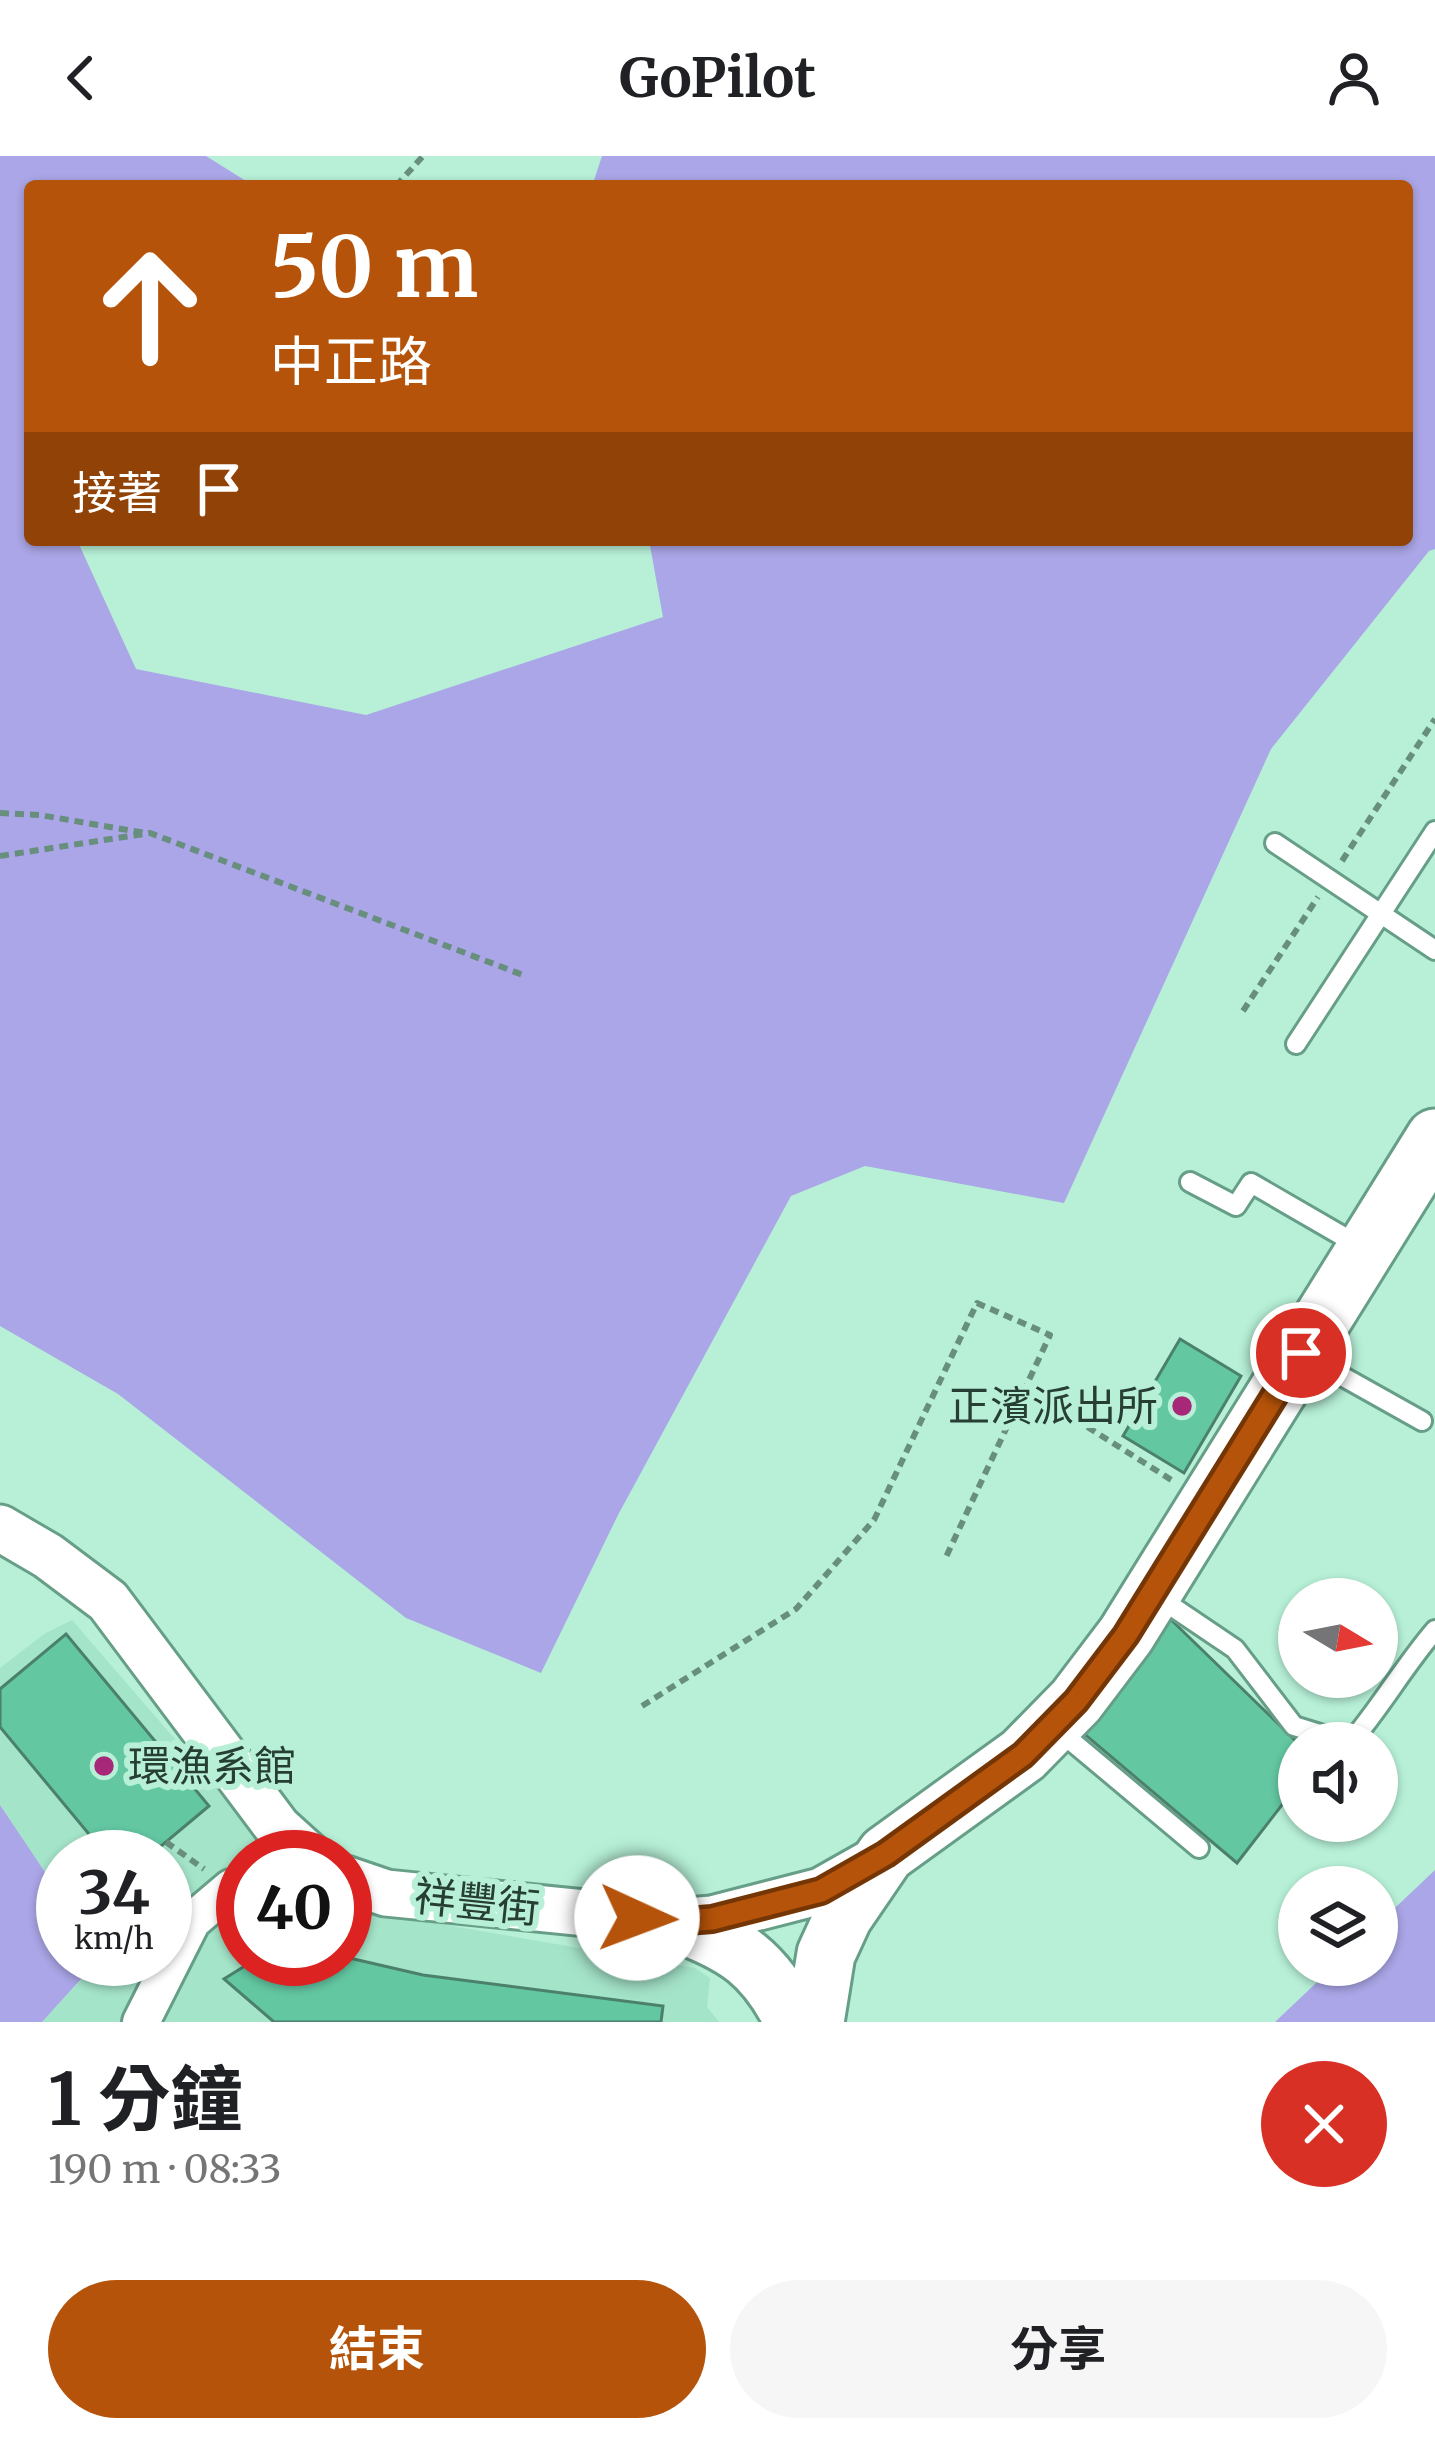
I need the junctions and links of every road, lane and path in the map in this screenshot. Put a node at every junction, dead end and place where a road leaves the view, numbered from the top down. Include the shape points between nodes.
1 (423, 156) edge
2 (401, 180) edge
3 (0, 813) edge
4 (1435, 831) edge
5 (150, 833) junction
6 (1275, 843) dead end
7 (0, 856) edge
8 (1381, 914) junction
9 (1435, 950) edge
10 (523, 975) dead end
11 (1295, 1044) dead end
12 (1435, 1138) edge
13 (1190, 1182) dead end
14 (1367, 1250) junction
15 (1301, 1353) junction
16 (1024, 1388) junction
17 (1422, 1421) dead end
18 (1207, 1502) junction
19 (0, 1528) edge
20 (946, 1557) dead end
21 (1150, 1592) junction
22 (1435, 1630) edge
23 (642, 1706) dead end
24 (1291, 1722) edge
25 (1368, 1722) edge
26 (1053, 1726) junction
27 (280, 1830) edge
28 (1198, 1847) dead end
29 (886, 1854) junction
30 (372, 1888) edge
31 (216, 1901) edge
32 (675, 1922) junction
33 (141, 2022) edge
34 (794, 2022) edge
35 (814, 2022) edge

1 - 2 path
3 - 5 path
4 - 8 lane
5 - 7 path
5 - 10 path
6 - 8 lane
8 - 9 lane
8 - 11 lane
12 - 14 main road
13 - 14 lane via 1236,1206 1251,1184
14 - 15 main road
15 - 17 lane
15 - 18 main road
16 - 18 path
16 - 20 path
16 - 23 path via 1050,1335 977,1303 874,1520 796,1609
18 - 21 main road
19 - 27 street via 108,1601
21 - 24 lane via 1235,1649
21 - 26 main road via 1102,1669
22 - 25 lane
26 - 28 lane
26 - 29 main road
29 - 32 street, 祥豐街 via 821,1891
29 - 35 main road via 826,1954
30 - 32 street, 祥豐街
31 - 33 street via 192,1922
32 - 34 main road via 758,1966

